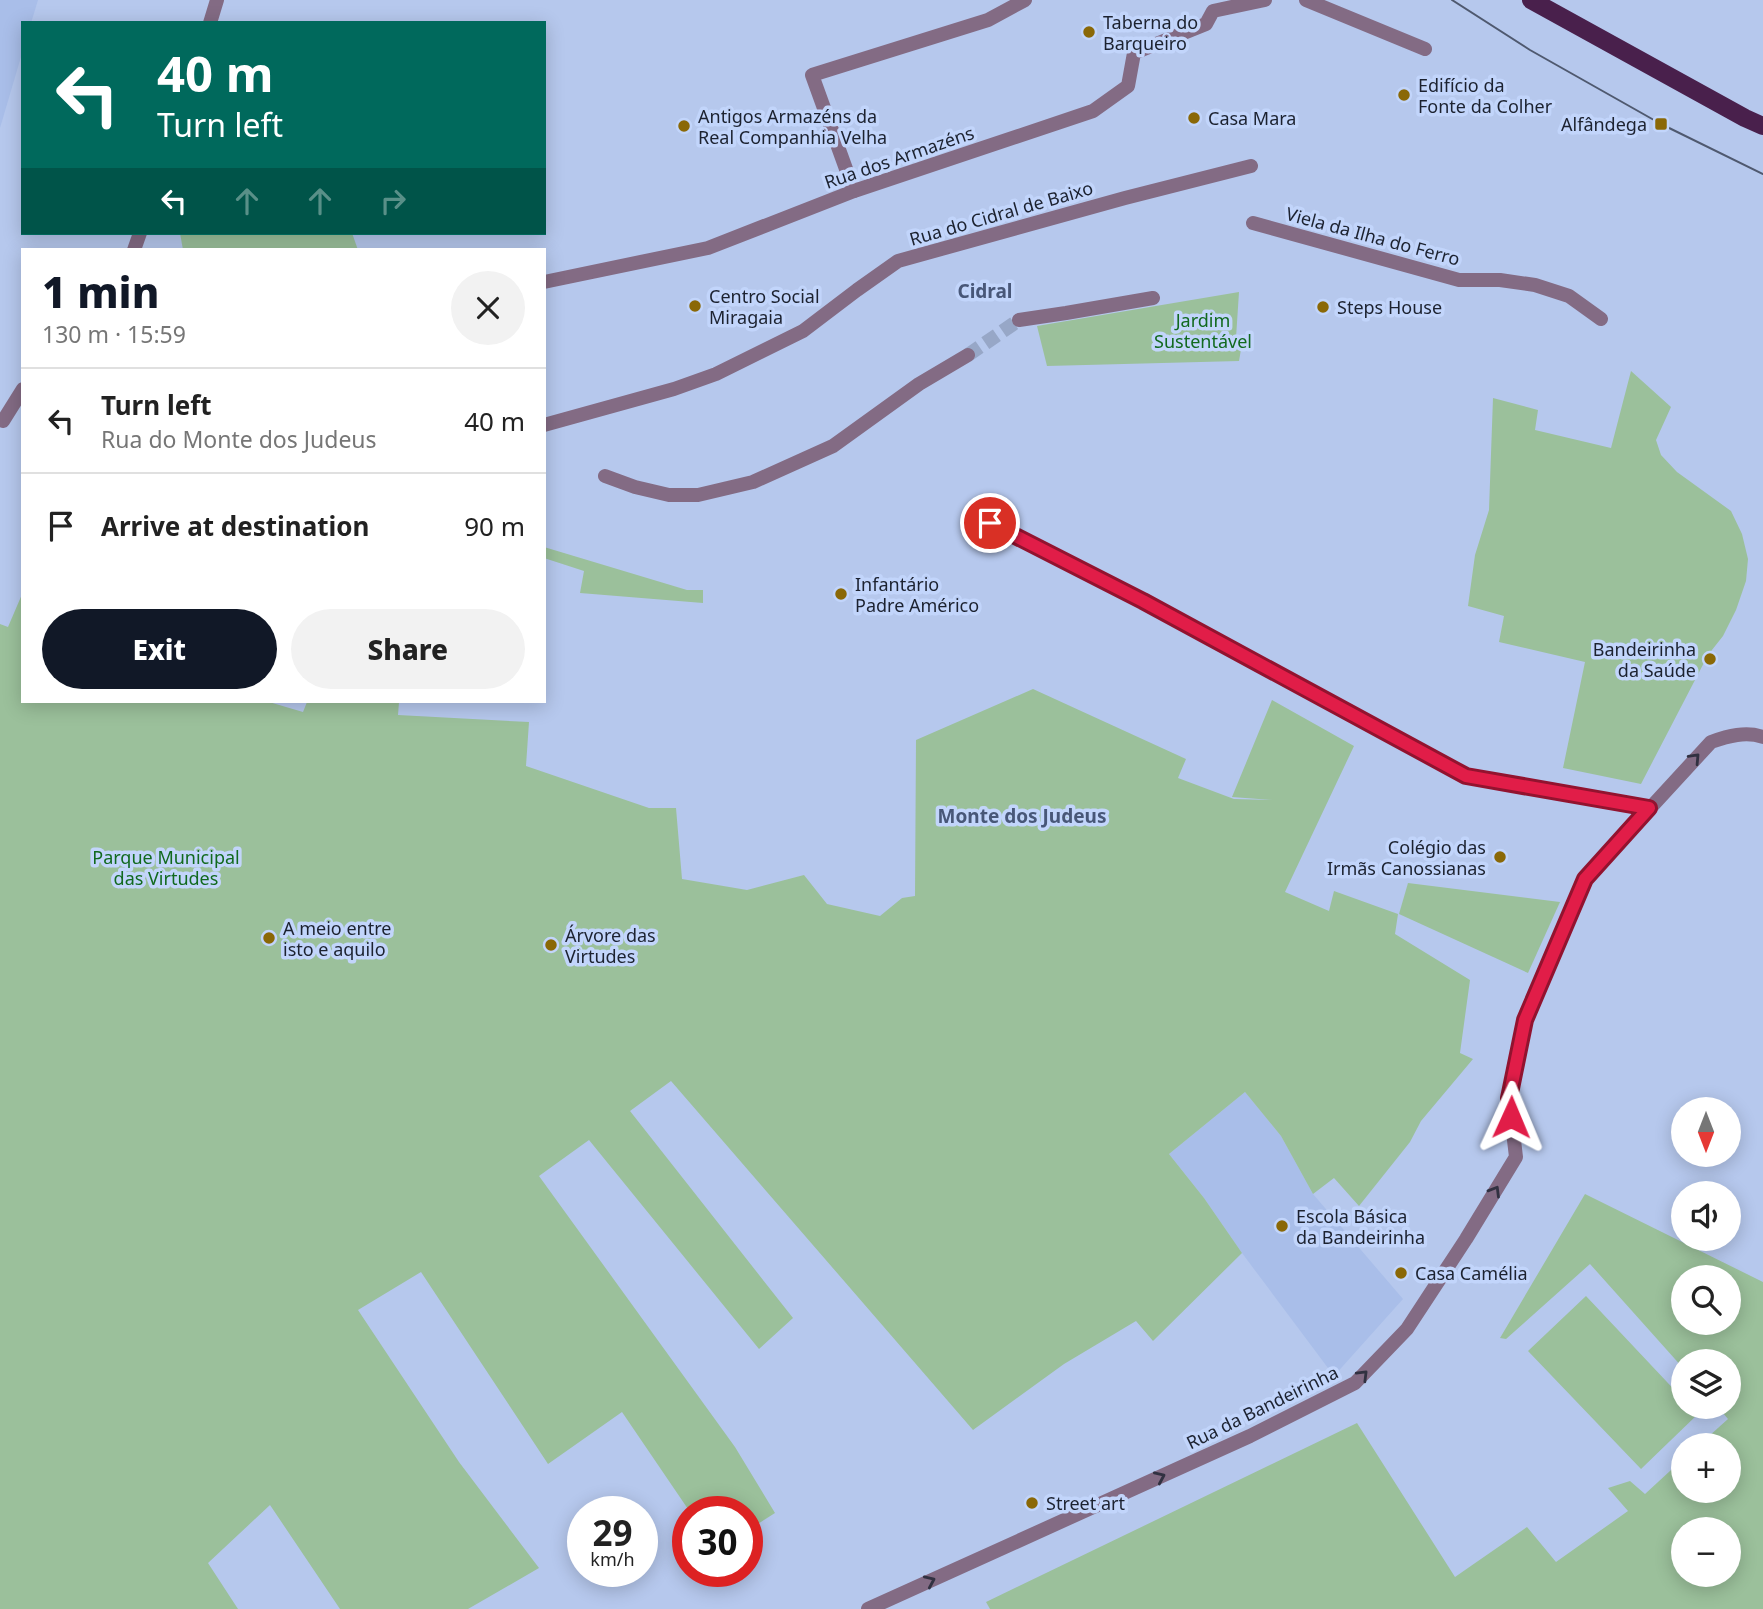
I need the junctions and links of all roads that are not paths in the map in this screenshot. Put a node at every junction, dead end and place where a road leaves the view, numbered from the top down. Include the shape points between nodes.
1 (217, 0) edge
2 (1025, 0) edge
3 (1265, 0) edge
4 (1306, 0) edge
5 (1531, 0) edge
6 (211, 21) edge
7 (1425, 49) dead end
8 (1763, 126) edge
9 (1251, 166) dead end
10 (854, 191) junction
11 (1253, 223) dead end
12 (546, 282) edge
13 (1153, 298) dead end
14 (1601, 319) dead end
15 (1019, 320) tunnel mouth
16 (968, 355) tunnel mouth
17 (21, 392) edge
18 (3, 421) dead end
19 (546, 424) edge
20 (605, 476) dead end
21 (990, 523) dead end
22 (1763, 737) edge
23 (1649, 808) junction
24 (868, 1609) edge

1 - 6 street
2 - 10 street via 988,20 812,75
3 - 10 street, Rua dos Armazéns via 1213,11 1206,24 1134,54 1128,86 1093,111
4 - 7 street
5 - 8 main road
9 - 19 street, Rua do Cidral de Baixo via 898,261 803,331 716,374
10 - 12 street, Rua dos Armazéns via 708,248
11 - 14 street, Viela da Ilha do Ferro via 1459,281 1500,279 1535,285 1569,296
13 - 15 street
16 - 20 street via 919,384 834,446 752,482 698,495 669,495
17 - 18 street
21 - 23 street via 1466,776
23 -> 22 street, Rua da Bandeirinha via 1711,742 1753,733
24 -> 23 street, Rua da Bandeirinha via 1250,1436 1355,1383 1407,1329 1516,1157 1509,1098 1525,1020 1585,879

